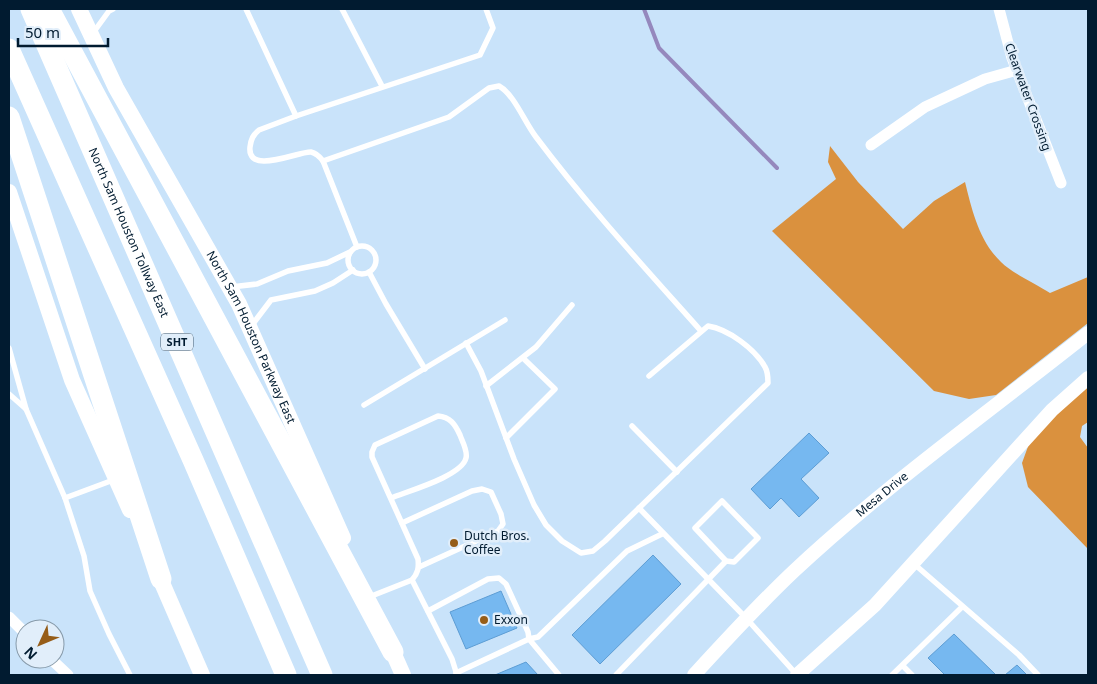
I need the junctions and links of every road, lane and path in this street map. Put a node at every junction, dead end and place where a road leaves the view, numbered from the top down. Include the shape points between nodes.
1 (31, 9) edge
2 (49, 9) edge
3 (79, 9) edge
4 (113, 9) edge
5 (246, 9) edge
6 (342, 9) edge
7 (486, 9) edge
8 (1012, 9) edge
9 (1000, 10) edge
10 (92, 35) junction
11 (9, 49) edge
12 (1017, 70) junction
13 (382, 86) junction
14 (296, 116) junction
15 (9, 117) edge
16 (871, 144) dead end
17 (323, 161) junction
18 (1061, 183) dead end
19 (9, 192) edge
20 (357, 246) junction
21 (350, 252) junction
22 (352, 270) junction
23 (369, 272) junction
24 (229, 287) junction
25 (572, 305) dead end
26 (505, 320) dead end
27 (250, 329) junction
28 (701, 331) junction
29 (1088, 333) edge
30 (466, 343) junction
31 (9, 348) edge
32 (523, 358) junction
33 (424, 369) junction
34 (649, 376) dead end
35 (1088, 378) edge
36 (486, 386) junction
37 (9, 394) edge
38 (364, 405) dead end
39 (26, 409) junction
40 (632, 426) dead end
41 (506, 438) junction
42 (677, 472) junction
43 (121, 478) junction
44 (65, 498) junction
45 (391, 498) junction
46 (639, 508) junction
47 (402, 524) junction
48 (662, 534) junction
49 (726, 561) junction
50 (913, 563) junction
51 (419, 567) junction
52 (161, 579) joint
53 (412, 580) junction
54 (708, 580) junction
55 (369, 597) junction
56 (962, 607) junction
57 (428, 610) junction
58 (746, 618) junction
59 (529, 639) junction
60 (393, 652) junction
61 (903, 666) junction
62 (457, 674) edge
63 (130, 675) edge
64 (202, 675) edge
65 (286, 675) edge
66 (322, 675) edge
67 (404, 675) edge
68 (559, 675) edge
69 (616, 675) edge
70 (694, 675) edge
71 (797, 675) edge
72 (892, 675) edge
73 (912, 675) edge
74 (1038, 675) edge

1 - 66 highway, North Sam Houston Tollway East / SHT
2 - 60 highway
3 - 10 main road, North Sam Houston Parkway East
4 - 10 lane
5 - 14 lane
6 - 13 lane
7 - 13 lane via 493,28 480,55
8 - 9 street
9 - 12 street, Clearwater Crossing
10 - 24 main road, North Sam Houston Parkway East via 116,88
11 - 65 highway, SHT
12 - 16 street via 985,79 925,106
12 - 18 street, Clearwater Crossing
13 - 14 lane
14 - 17 lane via 259,130 254,135 252,155 268,162 311,152
15 - 43 highway
17 - 20 lane
17 - 28 lane via 449,118 489,88 498,86 506,90 530,129 578,192
19 - 43 main road via 72,380
20 - 21 lane
20 - 23 lane via 366,246 375,254 375,266
21 - 22 lane via 348,260
21 - 24 lane via 327,263 288,271 257,284
22 - 23 lane via 361,274
22 - 27 lane via 315,290 271,300
23 - 33 lane
24 - 27 main road, North Sam Houston Parkway East
25 - 32 lane via 536,348
26 - 30 lane
27 - 55 main road, North Sam Houston Parkway East
28 - 34 lane
28 - 42 lane via 708,326 716,327 743,343 767,369 768,383
29 - 58 street, Mesa Drive via 873,502
30 - 33 lane
30 - 36 lane
31 - 39 lane
32 - 36 lane
32 - 41 lane via 555,389
33 - 38 lane
35 - 50 street via 1052,410
36 - 41 lane
37 - 39 lane
39 - 44 lane
40 - 42 lane
41 - 46 lane via 534,505 546,525 562,541 582,553 592,551
42 - 46 lane
43 - 44 lane
43 - 52 highway
44 - 63 lane via 84,556 90,591
45 - 45 lane via 372,457 375,446 438,416 451,420 466,451 462,466 452,474
45 - 47 lane
46 - 48 lane
47 - 51 lane
47 - 51 lane via 482,489 491,492 501,514 503,524 498,531
48 - 54 lane
48 - 59 lane via 627,551 538,636
49 - 49 lane via 734,562 758,538 722,501 695,528
49 - 54 lane
50 - 56 lane
50 - 71 street via 875,605
51 - 53 lane
52 - 64 main road
53 - 55 lane
53 - 57 lane
54 - 58 lane
54 - 69 lane
55 - 60 main road, North Sam Houston Parkway East
56 - 61 lane
56 - 74 lane
57 - 59 lane via 488,579 499,578 506,584
57 - 62 lane
58 - 70 street, Mesa Drive
58 - 71 lane
59 - 62 lane
59 - 68 lane
60 - 67 main road, North Sam Houston Parkway East
61 - 72 lane
61 - 73 lane

